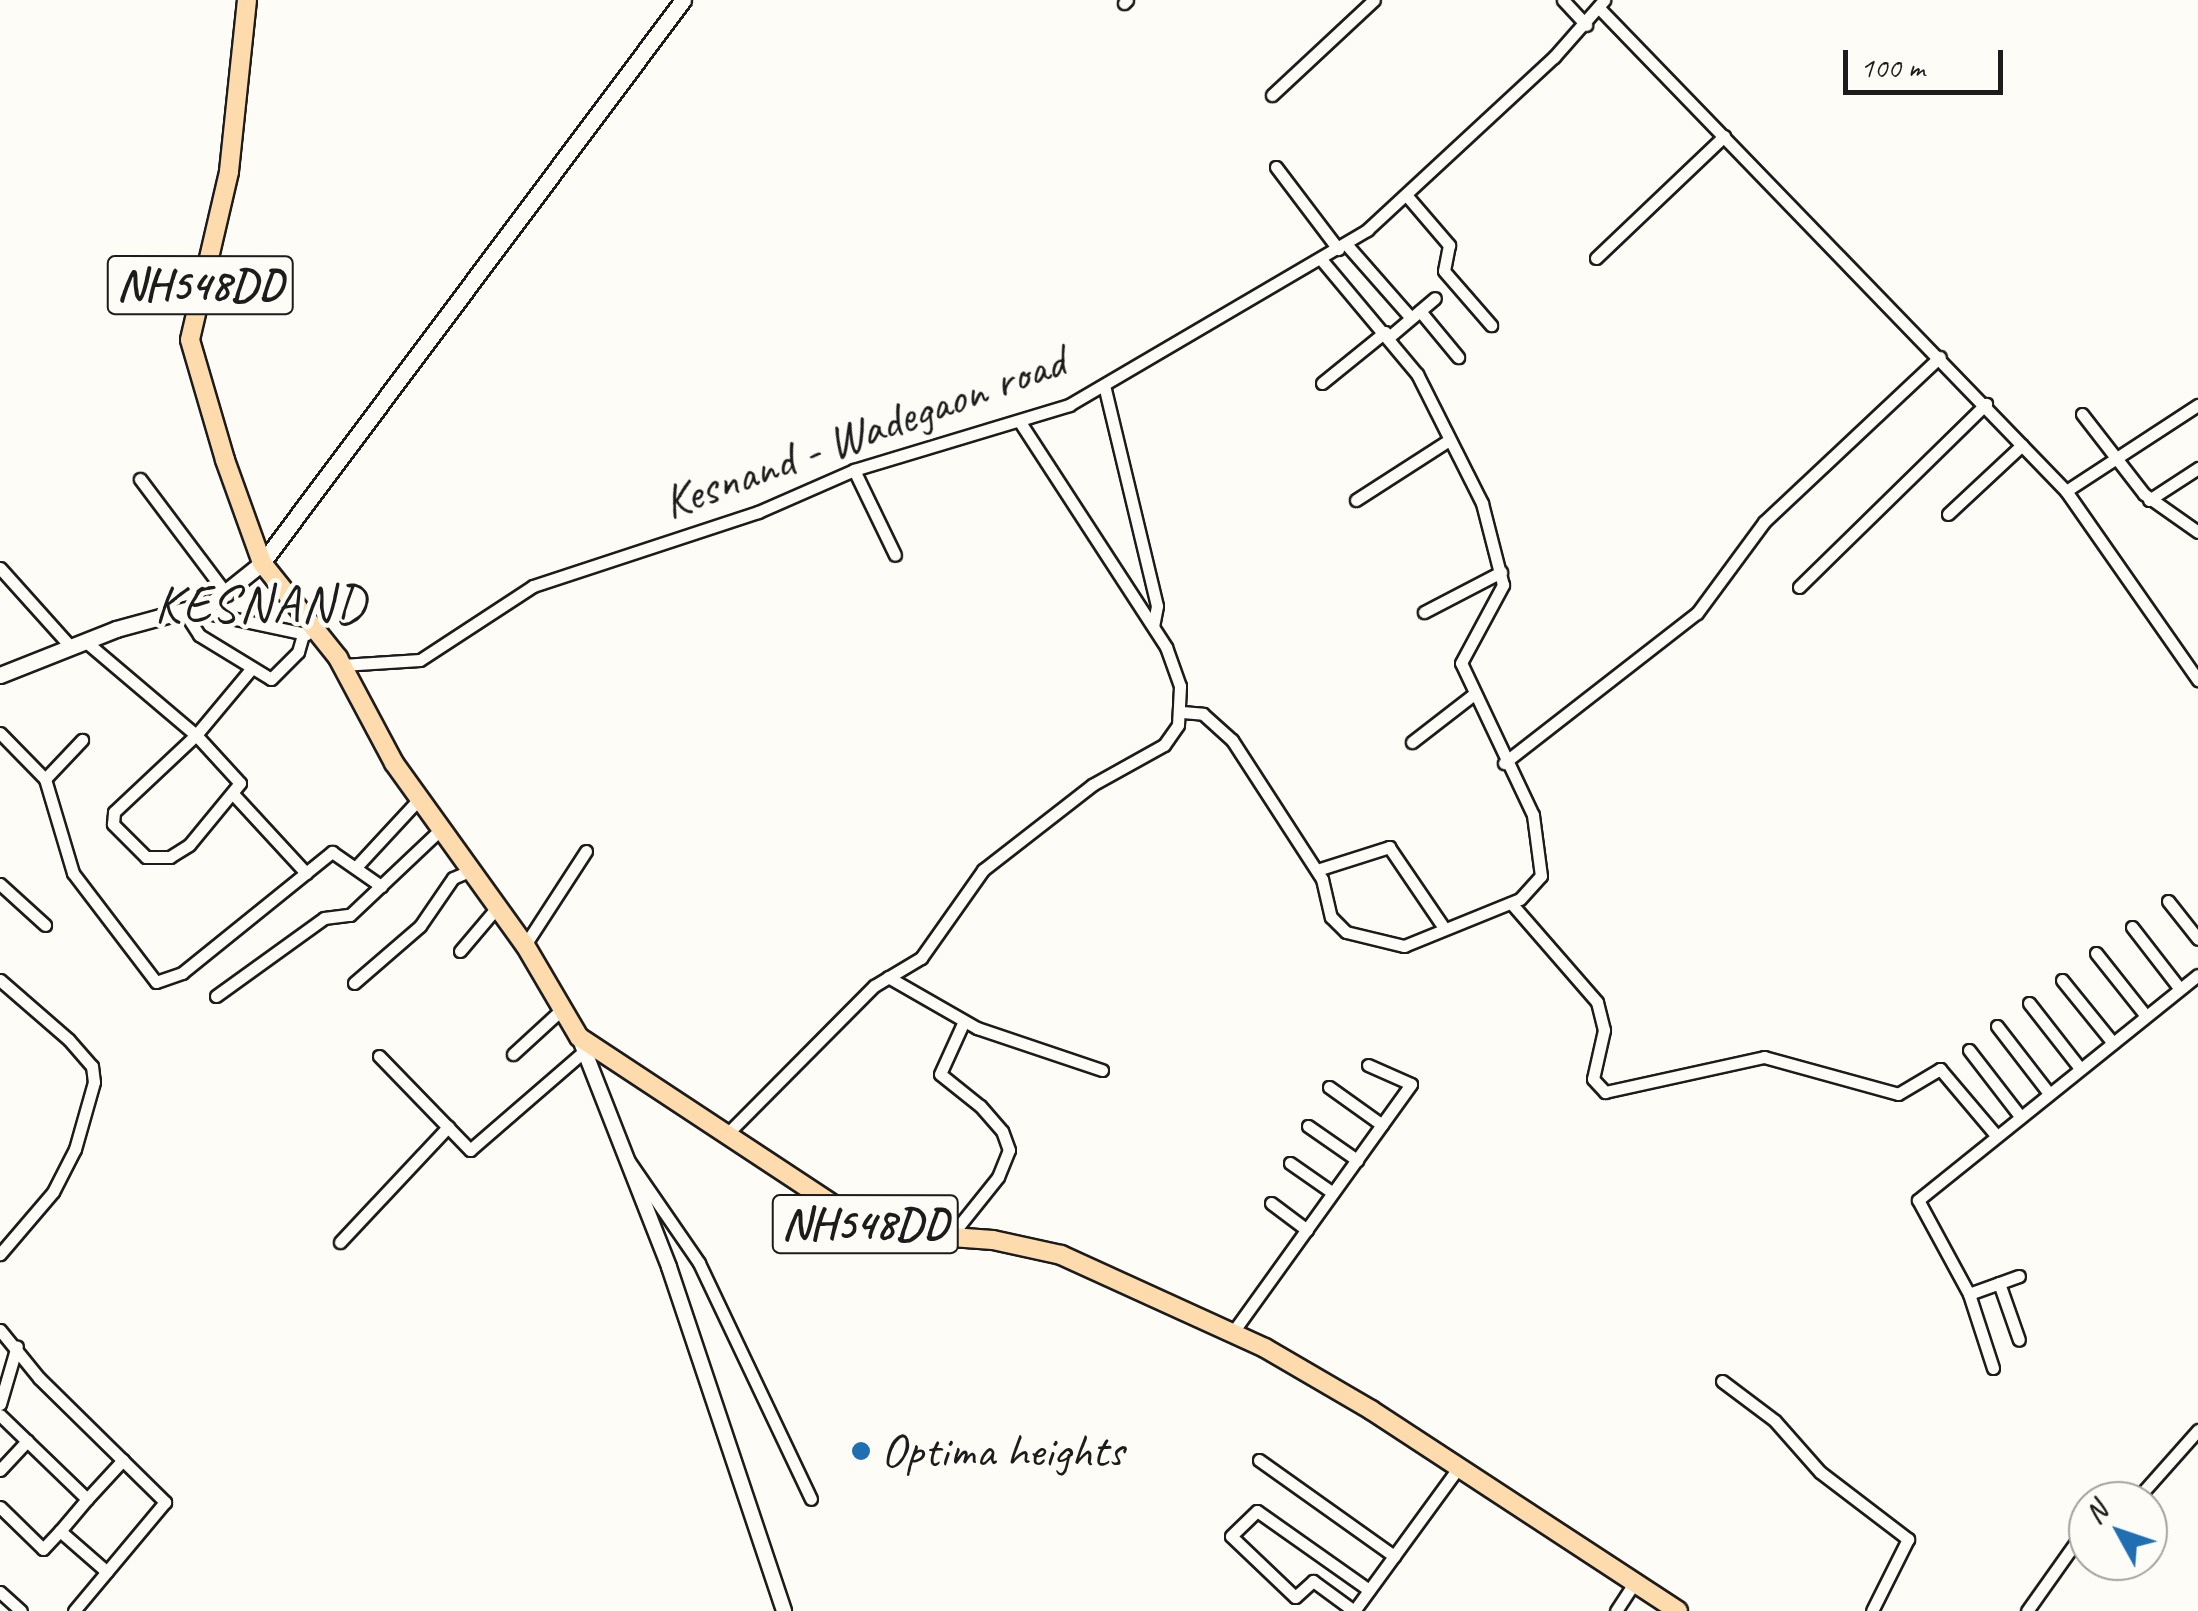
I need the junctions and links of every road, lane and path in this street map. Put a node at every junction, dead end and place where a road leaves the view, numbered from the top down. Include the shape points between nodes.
1 (248, 0) edge
2 (683, 0) edge
3 (1374, 0) edge
4 (1562, 0) edge
5 (1602, 4) edge
6 (1586, 24) junction
7 (1272, 96) dead end
8 (1724, 136) junction
9 (1276, 167) dead end
10 (1407, 196) junction
11 (1342, 247) junction
12 (1321, 258) junction
13 (1596, 258) dead end
14 (1435, 298) dead end
15 (1415, 314) junction
16 (1490, 325) dead end
17 (1386, 335) junction
18 (1458, 357) dead end
19 (1940, 357) junction
20 (1322, 384) dead end
21 (1104, 385) junction
22 (1986, 404) junction
23 (2198, 405) edge
24 (2082, 414) dead end
25 (1020, 424) junction
26 (1449, 440) junction
27 (2022, 445) junction
28 (2116, 458) junction
29 (2198, 468) edge
30 (854, 470) junction
31 (140, 480) dead end
32 (2066, 492) junction
33 (1356, 500) dead end
34 (2150, 500) junction
35 (1948, 514) dead end
36 (2198, 532) edge
37 (895, 555) dead end
38 (262, 563) junction
39 (0, 568) edge
40 (1501, 572) junction
41 (1799, 587) dead end
42 (226, 595) junction
43 (186, 609) junction
44 (1424, 612) dead end
45 (1153, 626) junction
46 (310, 634) junction
47 (78, 644) junction
48 (342, 665) junction
49 (250, 669) junction
50 (0, 675) edge
51 (2198, 680) edge
52 (1474, 694) junction
53 (1182, 712) junction
54 (0, 733) edge
55 (196, 735) junction
56 (82, 740) dead end
57 (1412, 742) dead end
58 (1504, 763) junction
59 (45, 778) junction
60 (235, 796) junction
61 (420, 798) junction
62 (442, 828) junction
63 (586, 851) dead end
64 (357, 866) junction
65 (472, 870) junction
66 (1317, 870) junction
67 (306, 873) junction
68 (0, 884) edge
69 (381, 886) junction
70 (2168, 901) dead end
71 (1511, 903) junction
72 (498, 906) junction
73 (45, 925) dead end
74 (2132, 927) dead end
75 (1444, 928) junction
76 (2198, 938) edge
77 (526, 945) junction
78 (460, 951) dead end
79 (2096, 953) dead end
80 (2198, 976) edge
81 (888, 977) junction
82 (0, 980) edge
83 (2062, 980) dead end
84 (354, 982) dead end
85 (2180, 989) junction
86 (216, 996) dead end
87 (2029, 1003) dead end
88 (561, 1010) junction
89 (2146, 1016) junction
90 (964, 1021) junction
91 (1997, 1026) dead end
92 (2112, 1043) junction
93 (581, 1045) junction
94 (1969, 1050) dead end
95 (513, 1054) dead end
96 (380, 1056) dead end
97 (1368, 1065) dead end
98 (2079, 1067) junction
99 (1102, 1070) dead end
100 (1329, 1087) dead end
101 (2047, 1092) junction
102 (2019, 1115) junction
103 (1382, 1125) junction
104 (1308, 1126) dead end
105 (448, 1127) junction
106 (729, 1132) junction
107 (1995, 1134) junction
108 (622, 1157) junction
109 (1357, 1160) junction
110 (1290, 1163) dead end
111 (1333, 1193) junction
112 (1270, 1203) dead end
113 (1306, 1230) junction
114 (950, 1237) junction
115 (340, 1242) dead end
116 (0, 1254) edge
117 (2019, 1276) dead end
118 (1999, 1283) junction
119 (1969, 1294) junction
120 (0, 1331) edge
121 (1233, 1332) junction
122 (2019, 1340) dead end
123 (16, 1346) junction
124 (1993, 1368) dead end
125 (1722, 1381) dead end
126 (0, 1404) edge
127 (0, 1415) edge
128 (2198, 1430) edge
129 (27, 1441) junction
130 (123, 1460) junction
131 (1259, 1460) dead end
132 (0, 1470) edge
133 (1456, 1470) junction
134 (2153, 1481) edge
135 (87, 1499) junction
136 (811, 1499) dead end
137 (0, 1508) edge
138 (60, 1532) junction
139 (2068, 1553) edge
140 (1394, 1556) junction
141 (107, 1572) junction
142 (1634, 1584) junction
143 (1370, 1590) junction
144 (0, 1592) edge
145 (1873, 1610) edge
146 (21, 1611) edge
147 (74, 1611) edge
148 (784, 1611) edge
149 (1354, 1611) edge
150 (1616, 1611) edge
151 (1678, 1611) edge
152 (2027, 1611) edge

1 - 38 highway, NH548DD via 229,172 190,340
2 - 38 main road
3 - 7 street
4 - 6 street
5 - 6 street, Kesnand - Wadegaon road
5 - 8 street
6 - 10 street, Kesnand - Wadegaon road
8 - 13 street
8 - 19 street
9 - 11 street
10 - 11 street, Kesnand - Wadegaon road
10 - 16 street via 1449,245 1444,271
11 - 12 street, Kesnand - Wadegaon road
11 - 15 street
12 - 17 street
12 - 21 street, Kesnand - Wadegaon road
14 - 15 street
15 - 17 street
15 - 18 street
17 - 20 street
17 - 26 street via 1422,383
19 - 22 street
19 - 58 street via 1764,522 1697,613
21 - 25 street, Kesnand - Wadegaon road
21 - 45 street via 1156,606
22 - 27 street
22 - 41 street
23 - 28 street
24 - 28 street
25 - 30 street, Kesnand - Wadegaon road
25 - 45 street
26 - 33 street
26 - 40 street via 1482,503
27 - 32 street
27 - 35 street
28 - 32 street
28 - 34 street
29 - 34 street
30 - 37 street
30 - 48 street, Kesnand - Wadegaon road via 758,512 512,594 420,660
31 - 42 street
32 - 51 street
34 - 36 street via 2176,511
38 - 42 main road
38 - 46 highway, NH548DD
39 - 47 street
40 - 44 street
40 - 52 street via 1501,589 1462,658
42 - 43 main road
43 - 46 street
43 - 47 main road
43 - 49 street via 199,635
45 - 53 street via 1174,662
46 - 48 highway, NH548DD
46 - 49 street via 274,678
47 - 50 main road
47 - 55 street
48 - 61 highway, NH548DD via 379,738
49 - 55 street
52 - 57 street
52 - 58 street
53 - 66 street via 1203,714 1226,732
53 - 81 street via 1164,745 1092,785 983,870 921,958
54 - 59 street
55 - 60 street via 233,771 240,784
55 - 60 street via 120,805 113,824 139,854 170,857
56 - 59 street
58 - 71 street via 1533,815 1542,870 1534,888
59 - 67 street via 73,873 156,982 182,973
60 - 67 street
61 - 62 highway, NH548DD
61 - 64 street
62 - 65 highway, NH548DD
62 - 69 street
63 - 77 street
64 - 67 street via 332,852
64 - 69 street
65 - 72 highway, NH548DD
65 - 84 street via 453,878 420,926
66 - 75 street via 1390,847
66 - 75 street via 1331,917 1346,932 1397,947
68 - 73 street
69 - 86 street via 350,915 324,918
70 - 76 street
71 - 75 street
71 - 107 street via 1596,1002 1604,1030 1592,1079 1605,1092 1764,1057 1898,1094 1940,1069
72 - 77 highway, NH548DD
72 - 78 street
74 - 85 street
77 - 88 highway, NH548DD
79 - 89 street
80 - 85 street
81 - 90 street
81 - 106 street
82 - 116 street via 69,1040 92,1066 94,1082 75,1148 53,1192
83 - 92 street
85 - 89 street
87 - 98 street
88 - 93 highway, NH548DD
88 - 95 street
89 - 92 street
90 - 99 street
90 - 114 street via 940,1074 980,1106 1009,1150 998,1177
91 - 101 street
92 - 98 street
93 - 105 street via 470,1150
93 - 106 highway, NH548DD
93 - 108 street
94 - 102 street
96 - 105 street
97 - 103 street via 1411,1084
98 - 101 street
100 - 103 street
101 - 102 street
102 - 107 street
103 - 109 street
104 - 109 street
105 - 115 street
106 - 114 highway, NH548DD via 860,1222
107 - 119 street via 1918,1200
108 - 136 street via 644,1176 699,1263
108 - 148 street via 670,1266
109 - 111 street
110 - 111 street
111 - 113 street
112 - 113 street
113 - 121 street
114 - 121 highway, NH548DD via 1061,1255
117 - 118 street
118 - 119 street
118 - 122 street
119 - 124 street
120 - 123 street
121 - 133 highway, NH548DD via 1371,1410
123 - 126 street
123 - 130 street via 39,1378
125 - 145 street via 1775,1421 1829,1480 1908,1539
127 - 129 street
128 - 134 street
129 - 132 street
129 - 135 street
130 - 135 street
130 - 141 street via 165,1502
131 - 140 street
133 - 140 street
133 - 142 highway, NH548DD
135 - 138 street
137 - 138 street via 43,1549
138 - 141 street
139 - 152 street
140 - 143 street
141 - 147 street
142 - 150 street
142 - 151 highway, NH548DD
143 - 149 street
143 - 149 street via 1257,1511 1231,1536 1295,1597 1313,1581
144 - 146 street

